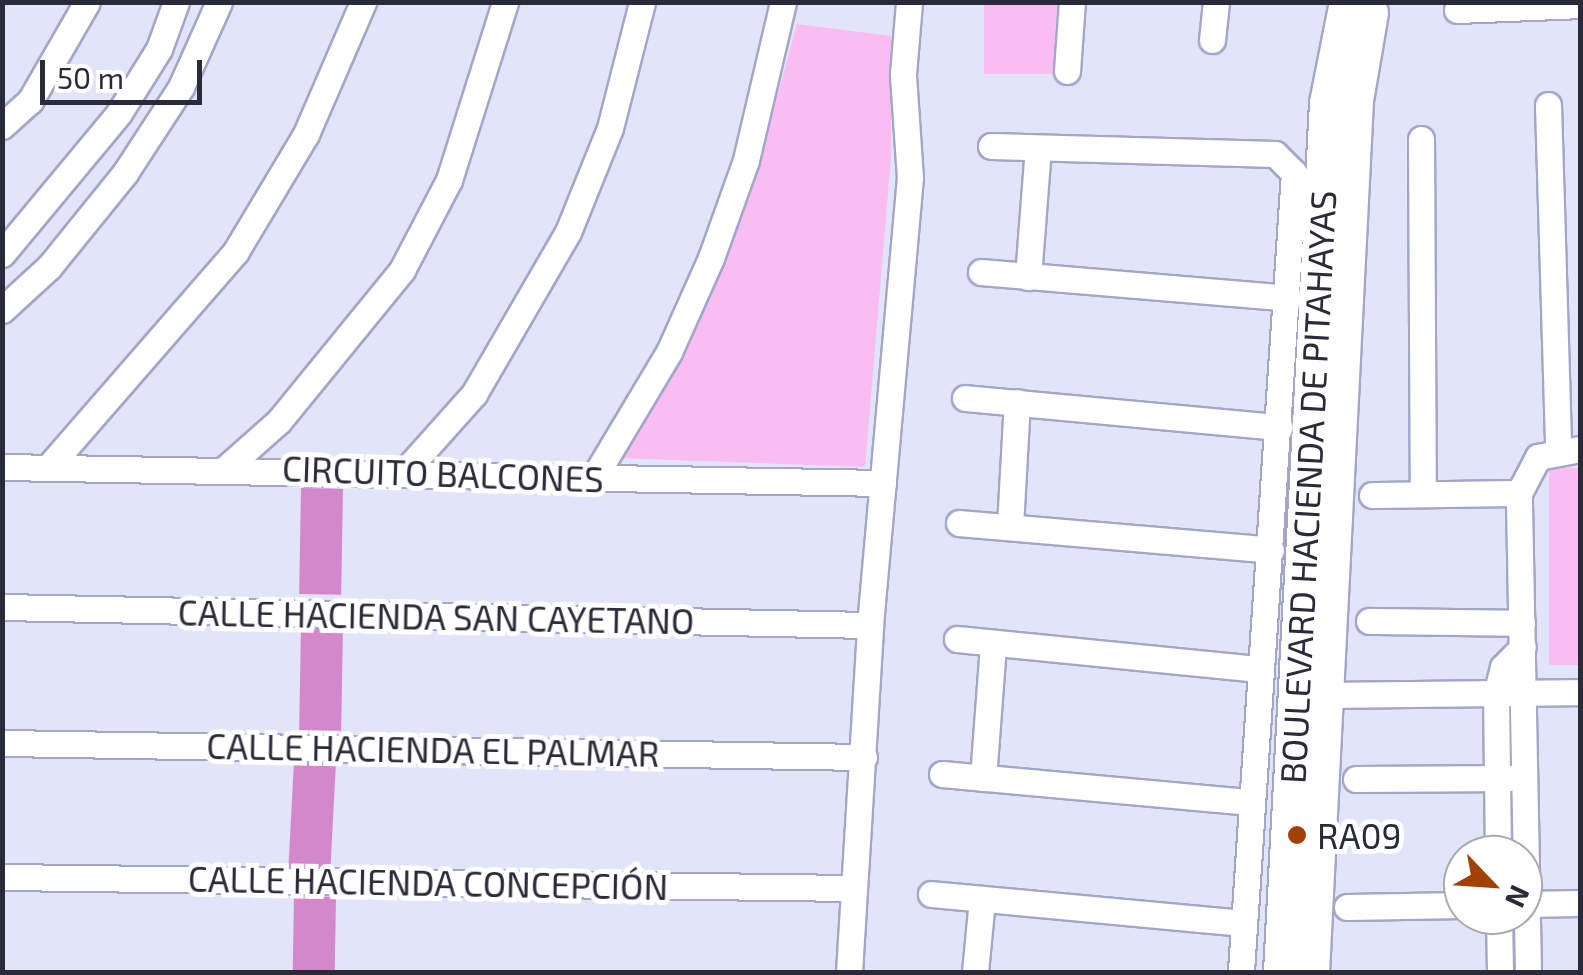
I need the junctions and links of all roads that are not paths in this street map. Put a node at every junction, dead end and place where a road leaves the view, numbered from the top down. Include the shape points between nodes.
1 (87, 2) edge
2 (176, 2) edge
3 (219, 2) edge
4 (364, 2) edge
5 (505, 2) edge
6 (642, 2) edge
7 (783, 2) edge
8 (909, 2) edge
9 (1072, 2) edge
10 (1216, 2) edge
11 (1367, 5) edge
12 (1580, 5) edge
13 (1458, 10) dead end
14 (1212, 40) dead end
15 (1067, 71) dead end
16 (1548, 104) dead end
17 (2, 126) edge
18 (1421, 139) dead end
19 (991, 146) dead end
20 (1038, 148) junction
21 (2, 254) edge
22 (981, 272) dead end
23 (1028, 277) junction
24 (1289, 298) junction
25 (2, 310) edge
26 (965, 398) dead end
27 (1017, 402) junction
28 (1280, 427) junction
29 (1559, 452) edge
30 (52, 464) junction
31 (2, 467) edge
32 (227, 467) junction
33 (406, 470) junction
34 (593, 479) junction
35 (883, 483) junction
36 (1423, 494) junction
37 (1519, 494) junction
38 (1372, 495) dead end
39 (959, 523) dead end
40 (1010, 526) junction
41 (1271, 550) junction
42 (2, 607) edge
43 (1369, 621) dead end
44 (870, 625) junction
45 (1522, 635) junction
46 (958, 640) dead end
47 (993, 645) junction
48 (1259, 681) junction
49 (1580, 692) edge
50 (1524, 694) junction
51 (1310, 695) junction
52 (1496, 695) junction
53 (2, 744) edge
54 (864, 757) junction
55 (942, 774) dead end
56 (983, 778) junction
57 (1496, 778) junction
58 (1526, 778) junction
59 (1356, 780) dead end
60 (1251, 802) junction
61 (1497, 835) edge
62 (1526, 835) edge
63 (2, 877) edge
64 (853, 888) junction
65 (931, 894) dead end
66 (982, 899) junction
67 (1543, 903) edge
68 (1580, 903) edge
69 (1443, 905) edge
70 (1347, 907) dead end
71 (1242, 923) junction
72 (1499, 935) edge
73 (1526, 935) edge
74 (849, 972) edge
75 (975, 972) edge
76 (1241, 972) edge
77 (1281, 972) edge
78 (1311, 972) edge
79 (1500, 972) edge
80 (1528, 972) edge

1 - 17 street via 30,101
2 - 21 street via 159,49 120,113
3 - 25 street via 182,87 125,172 50,267
4 - 30 street via 306,134 236,251
5 - 32 street via 449,180 402,270 280,421
6 - 33 street via 610,128 568,232 474,394
7 - 34 street via 746,160 711,258 669,352
8 - 35 street via 902,74 910,178
9 - 15 street
10 - 14 street
11 - 51 street, BOULEVARD HACIENDA DE PITAHAYAS via 1328,103
12 - 13 street
16 - 29 street
18 - 36 street
19 - 20 street
20 - 23 street
20 - 24 street via 1275,154 1287,160 1294,173
22 - 23 street
23 - 24 street
24 - 28 street
26 - 27 street
27 - 28 street
27 - 40 street
28 - 41 street
29 - 37 street
30 - 31 street, CIRCUITO BALCONES
30 - 32 street, CIRCUITO BALCONES
32 - 33 street, CIRCUITO BALCONES
33 - 34 street, CIRCUITO BALCONES
34 - 35 street, CIRCUITO BALCONES
35 - 44 street
36 - 37 street
36 - 38 street
37 - 45 street
39 - 40 street
40 - 41 street
41 - 48 street
42 - 44 street, CALLE HACIENDA SAN CAYETANO
43 - 45 street
44 - 54 street
45 - 50 street
45 - 52 street
46 - 47 street
47 - 48 street
47 - 56 street
48 - 51 street
48 - 60 street
49 - 50 street
50 - 52 street
50 - 58 street
51 - 52 street
51 - 77 street, BOULEVARD HACIENDA DE PITAHAYAS
51 - 78 street, BOULEVARD HACIENDA DE PITAHAYAS
52 - 57 street
53 - 54 street, CALLE HACIENDA EL PALMAR
54 - 64 street
55 - 56 street
56 - 60 street
57 - 58 street
57 - 59 street
57 - 61 street
58 - 62 street
60 - 71 street
63 - 64 street, CALLE HACIENDA CONCEPCIÓN
64 - 74 street
65 - 66 street
66 - 71 street
66 - 75 street
67 - 68 street
69 - 70 street
71 - 76 street
72 - 79 street
73 - 80 street

